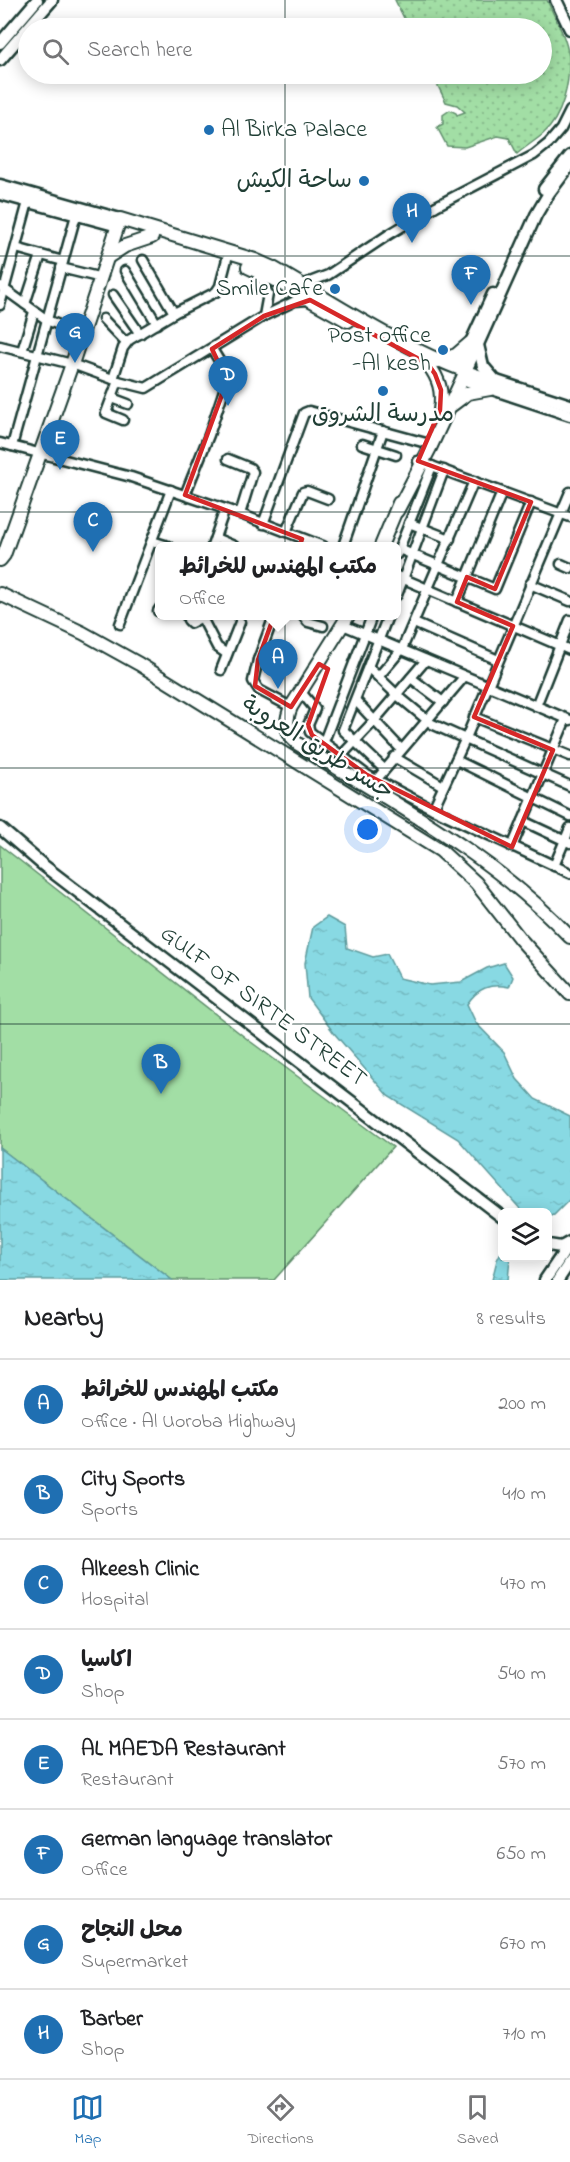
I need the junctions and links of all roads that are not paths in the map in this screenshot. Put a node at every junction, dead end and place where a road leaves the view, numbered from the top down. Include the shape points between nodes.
1 (37, 0) edge
2 (52, 0) edge
3 (556, 0) edge
4 (562, 0) edge
5 (570, 15) edge
6 (22, 18) edge
7 (36, 18) edge
8 (18, 22) edge
9 (570, 29) edge
10 (18, 39) edge
11 (0, 43) edge
12 (0, 60) edge
13 (570, 111) edge
14 (570, 156) edge
15 (570, 165) edge
16 (0, 185) edge
17 (0, 194) edge
18 (28, 202) junction
19 (76, 215) junction
20 (119, 222) junction
21 (153, 237) junction
22 (16, 248) junction
23 (41, 255) junction
24 (108, 257) junction
25 (227, 259) junction
26 (143, 260) dead end
27 (62, 265) junction
28 (257, 270) junction
29 (125, 271) dead end
30 (102, 278) junction
31 (302, 285) junction
32 (2, 288) edge
33 (113, 294) dead end
34 (310, 300) junction
35 (25, 304) junction
36 (0, 305) edge
37 (34, 312) junction
38 (174, 313) junction
39 (264, 316) junction
40 (103, 319) dead end
41 (47, 320) junction
42 (157, 324) junction
43 (82, 334) junction
44 (140, 334) junction
45 (126, 344) junction
46 (474, 344) junction
47 (0, 346) edge
48 (212, 349) junction
49 (22, 351) junction
50 (37, 354) junction
51 (433, 363) junction
52 (72, 364) junction
53 (461, 374) junction
54 (116, 380) junction
55 (494, 386) junction
56 (112, 398) junction
57 (128, 404) dead end
58 (570, 405) edge
59 (444, 409) junction
60 (570, 415) edge
61 (123, 420) dead end
62 (383, 431) junction
63 (0, 443) edge
64 (426, 443) junction
65 (362, 444) dead end
66 (12, 446) junction
67 (377, 448) junction
68 (40, 453) junction
69 (396, 455) dead end
70 (228, 459) dead end
71 (424, 463) junction
72 (444, 470) junction
73 (474, 481) junction
74 (171, 490) junction
75 (502, 492) junction
76 (570, 492) edge
77 (185, 495) junction
78 (328, 499) dead end
79 (531, 502) junction
80 (225, 509) junction
81 (240, 514) junction
82 (566, 515) edge
83 (409, 523) junction
84 (263, 524) junction
85 (422, 528) junction
86 (286, 532) junction
87 (450, 539) junction
88 (152, 540) junction
89 (157, 542) edge
90 (214, 542) edge
91 (300, 542) edge
92 (344, 542) edge
93 (383, 542) edge
94 (401, 543) edge
95 (401, 551) edge
96 (411, 553) junction
97 (2, 557) edge
98 (440, 565) junction
99 (401, 575) edge
100 (401, 577) edge
101 (467, 577) junction
102 (530, 584) junction
103 (428, 589) junction
104 (0, 594) edge
105 (570, 601) edge
106 (457, 602) junction
107 (204, 620) edge
108 (272, 620) edge
109 (307, 620) edge
110 (345, 620) edge
111 (370, 620) edge
112 (386, 620) edge
113 (570, 620) edge
114 (240, 622) dead end
115 (414, 623) junction
116 (120, 624) dead end
117 (323, 626) dead end
118 (513, 626) junction
119 (364, 635) junction
120 (379, 640) junction
121 (263, 646) junction
122 (560, 646) junction
123 (402, 649) junction
124 (570, 650) edge
125 (227, 654) junction
126 (258, 660) junction
127 (426, 660) junction
128 (498, 660) junction
129 (369, 668) junction
130 (221, 670) dead end
131 (379, 676) junction
132 (464, 677) junction
133 (411, 678) junction
134 (487, 686) junction
135 (301, 692) junction
136 (397, 695) junction
137 (356, 701) junction
138 (442, 702) junction
139 (536, 706) junction
140 (291, 707) junction
141 (474, 717) junction
142 (568, 719) edge
143 (426, 720) junction
144 (375, 721) junction
145 (466, 738) junction
146 (354, 742) junction
147 (323, 744) junction
148 (402, 749) junction
149 (553, 750) junction
150 (341, 756) junction
151 (570, 756) edge
152 (394, 757) junction
153 (456, 760) junction
154 (384, 769) junction
155 (543, 774) junction
156 (377, 779) junction
157 (443, 786) junction
158 (570, 786) edge
159 (532, 799) junction
160 (433, 809) junction
161 (570, 816) edge
162 (523, 821) junction
163 (0, 828) edge
164 (570, 828) edge
165 (567, 842) edge
166 (512, 847) junction
167 (554, 866) junction
168 (570, 873) edge
169 (570, 937) edge
170 (570, 994) edge
171 (498, 1214) edge
172 (570, 1243) edge
173 (552, 1245) edge
174 (547, 1262) edge
175 (570, 1262) edge
176 (551, 1277) edge

1 - 6 main road
2 - 7 main road
3 - 9 main road
4 - 5 main road
8 - 11 main road
10 - 12 main road
13 - 31 street via 561,129 534,154 436,206 328,275
14 - 46 main road via 527,217
15 - 46 main road via 533,221
16 - 20 main road
17 - 18 main road
18 - 19 main road
18 - 22 street
19 - 20 main road
19 - 27 street
20 - 21 highway
20 - 24 highway
20 - 31 highway via 236,254 273,268
21 - 24 highway
21 - 25 highway
22 - 23 street
22 - 32 street
23 - 27 street
23 - 35 street
24 - 30 highway
25 - 28 highway
25 - 38 street via 216,292
26 - 38 street
27 - 30 street
27 - 41 street
28 - 34 highway
28 - 39 street via 268,294
29 - 42 street
30 - 43 highway
31 - 51 highway
32 - 35 street
32 - 36 street
33 - 44 street
34 - 39 street via 295,301
34 - 51 highway
35 - 37 street
37 - 41 street
37 - 49 street
38 - 42 street
39 - 48 street
40 - 45 street
41 - 43 street
41 - 50 street
42 - 44 street
43 - 52 highway
44 - 45 street
45 - 54 street
46 - 51 highway
46 - 53 main road
46 - 55 main road
47 - 49 street
48 - 54 street via 150,387
48 - 77 street via 227,381
49 - 50 street
50 - 52 street
50 - 66 street
51 - 53 highway
51 - 59 highway
52 - 54 street
52 - 68 highway
53 - 55 main road
53 - 59 highway
54 - 56 street
55 - 58 main road
55 - 59 highway via 468,393
55 - 60 main road
56 - 57 street
56 - 61 street via 106,413
59 - 64 highway
59 - 71 highway
62 - 64 street
62 - 67 street
62 - 84 street via 309,411 304,413
63 - 66 street
64 - 71 highway
65 - 67 street
66 - 68 street
67 - 69 street
67 - 92 street
68 - 74 street
68 - 97 highway
70 - 81 street via 253,472
71 - 72 street
71 - 83 street
71 - 93 highway
72 - 73 street
72 - 85 street
73 - 75 street
73 - 87 street
74 - 77 street
74 - 88 street
75 - 79 street
75 - 101 street
76 - 82 street
77 - 80 street
78 - 86 street via 303,492
79 - 82 street
79 - 101 street via 495,589
80 - 81 street
80 - 90 street
81 - 84 street
82 - 102 street
83 - 85 street
83 - 94 street
84 - 86 street
85 - 87 street
85 - 96 street
86 - 91 street
87 - 98 street
88 - 89 street
88 - 116 street
95 - 96 street
96 - 98 street
96 - 99 street
98 - 101 street
98 - 103 street
100 - 103 street
101 - 106 street
102 - 105 street
102 - 118 street
103 - 106 street
103 - 115 street
104 - 170 highway, جسر طريق العروبة via 83,633 148,670 435,848 476,883
106 - 118 street
107 - 125 street via 217,647
108 - 121 street
109 - 117 street
110 - 119 street
110 - 135 highway
111 - 119 street
112 - 120 street
113 - 122 street
114 - 125 street
115 - 123 street
115 - 128 street
118 - 122 street
118 - 128 street
119 - 120 street
119 - 147 street
120 - 123 street
120 - 129 street
121 - 126 street
121 - 126 street via 273,652 273,658 268,662
122 - 124 street
122 - 139 street
123 - 127 street
123 - 131 street
125 - 130 street
126 - 140 street via 253,676 255,686
127 - 132 street
127 - 133 street
128 - 134 street
129 - 131 street
129 - 137 street
131 - 136 street
132 - 134 street
132 - 138 street
133 - 136 street
133 - 138 street
134 - 139 street
134 - 141 street
135 - 140 highway
135 - 147 street via 315,709 308,730
136 - 143 street
136 - 144 street
137 - 144 street
137 - 146 street via 343,729
138 - 143 street
139 - 142 street
140 - 169 highway via 287,731 298,744 490,865
141 - 145 street
141 - 149 street
142 - 149 street
143 - 145 street
143 - 148 street
144 - 146 street
144 - 148 street
145 - 153 street
145 - 155 street
146 - 150 street
146 - 154 street
147 - 150 street
148 - 152 street
149 - 151 street
149 - 155 street
150 - 156 street
152 - 154 street
152 - 157 street
153 - 157 street
153 - 159 street
154 - 156 street
155 - 158 street
155 - 159 street
156 - 160 street
157 - 160 street
159 - 161 street
159 - 162 street
160 - 166 street
162 - 165 street
162 - 166 street
163 - 171 main road, GULF OF SIRTE STREET
164 - 165 street
165 - 167 street
166 - 167 street
167 - 168 street
172 - 173 main road
172 - 176 main road
174 - 176 main road
175 - 176 main road

